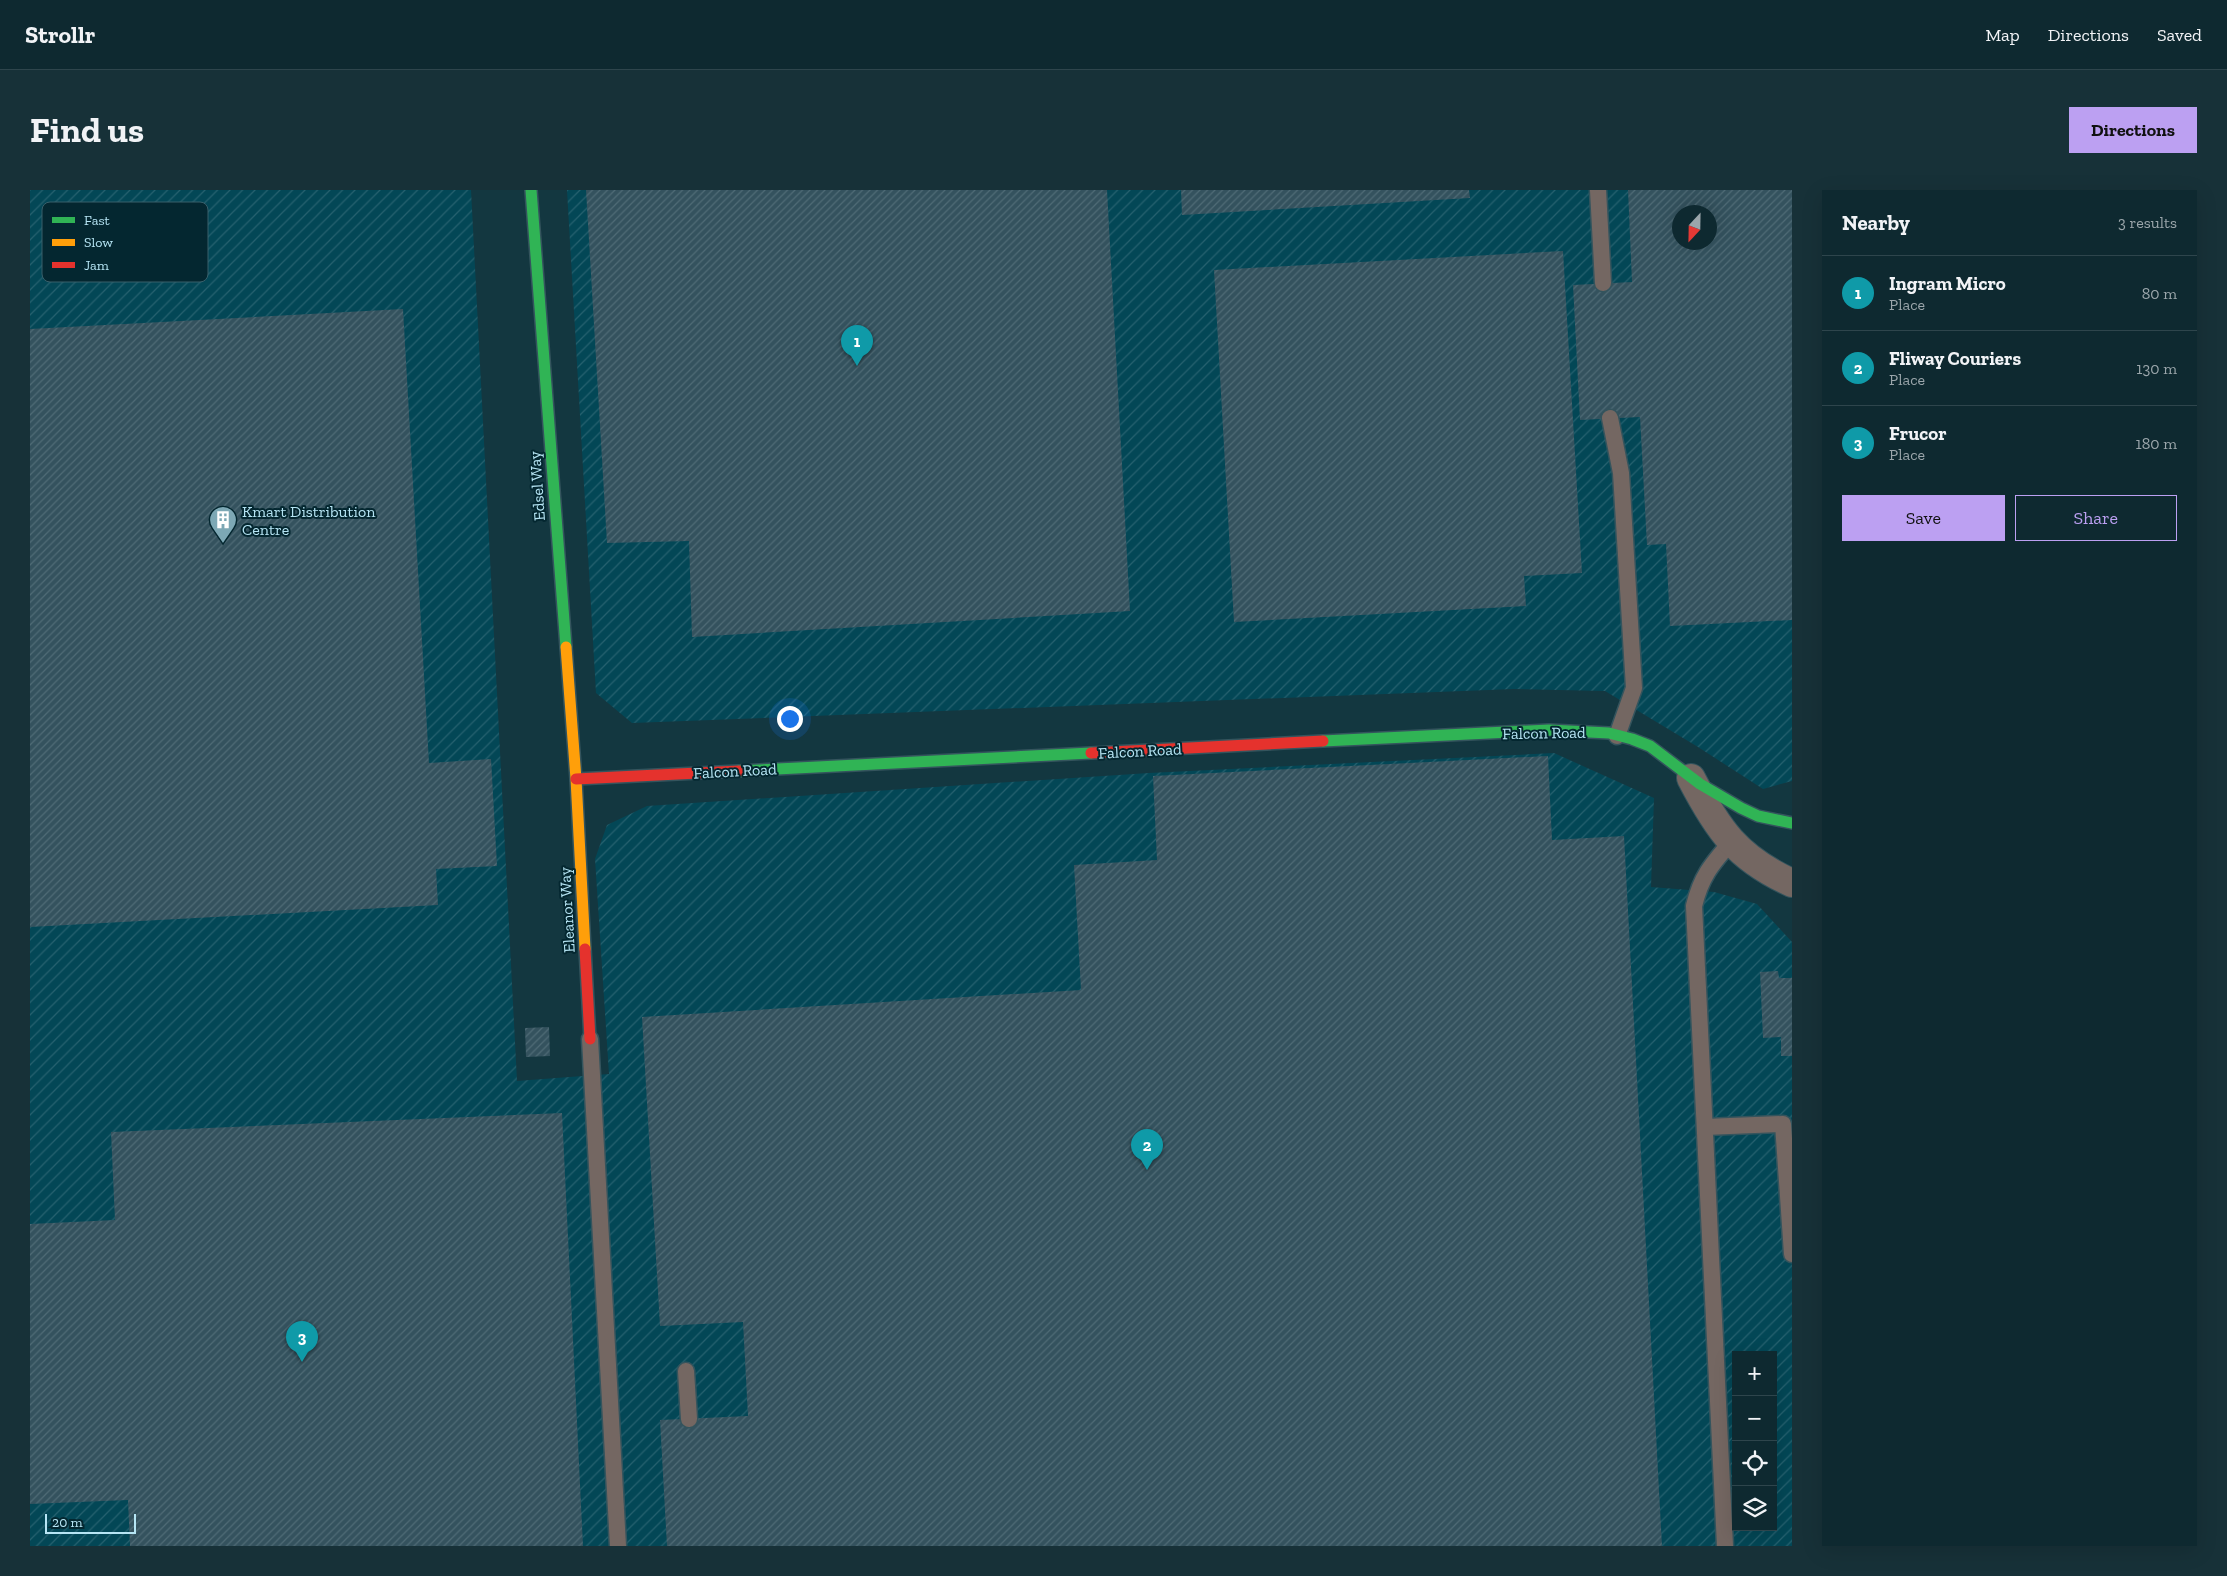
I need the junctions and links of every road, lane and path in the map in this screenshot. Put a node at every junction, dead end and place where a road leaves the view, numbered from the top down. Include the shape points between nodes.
1 (531, 190) edge
2 (1598, 190) edge
3 (1603, 283) dead end
4 (1610, 418) dead end
5 (1617, 736) junction
6 (1691, 778) junction
7 (576, 779) junction
8 (1792, 823) edge
9 (1731, 842) junction
10 (1792, 883) edge
11 (590, 1039) joint
12 (1705, 1127) junction
13 (1792, 1254) edge
14 (686, 1371) dead end
15 (689, 1419) dead end
16 (618, 1546) edge
17 (1725, 1546) edge

1 - 7 street, Edsel Way
2 - 3 lane
4 - 5 lane via 1621,473 1634,688
5 - 6 street, Falcon Road via 1638,741 1658,751
5 - 7 street, Falcon Road via 1549,730
6 - 8 street, Falcon Road via 1759,816
6 - 9 street, Falcon Road via 1708,811
7 - 11 street, Eleanor Way
9 - 10 street, Falcon Road via 1768,872
9 - 12 lane via 1708,869 1699,885 1694,906
11 - 16 lane
12 - 13 lane via 1783,1124
12 - 17 lane
14 - 15 lane

